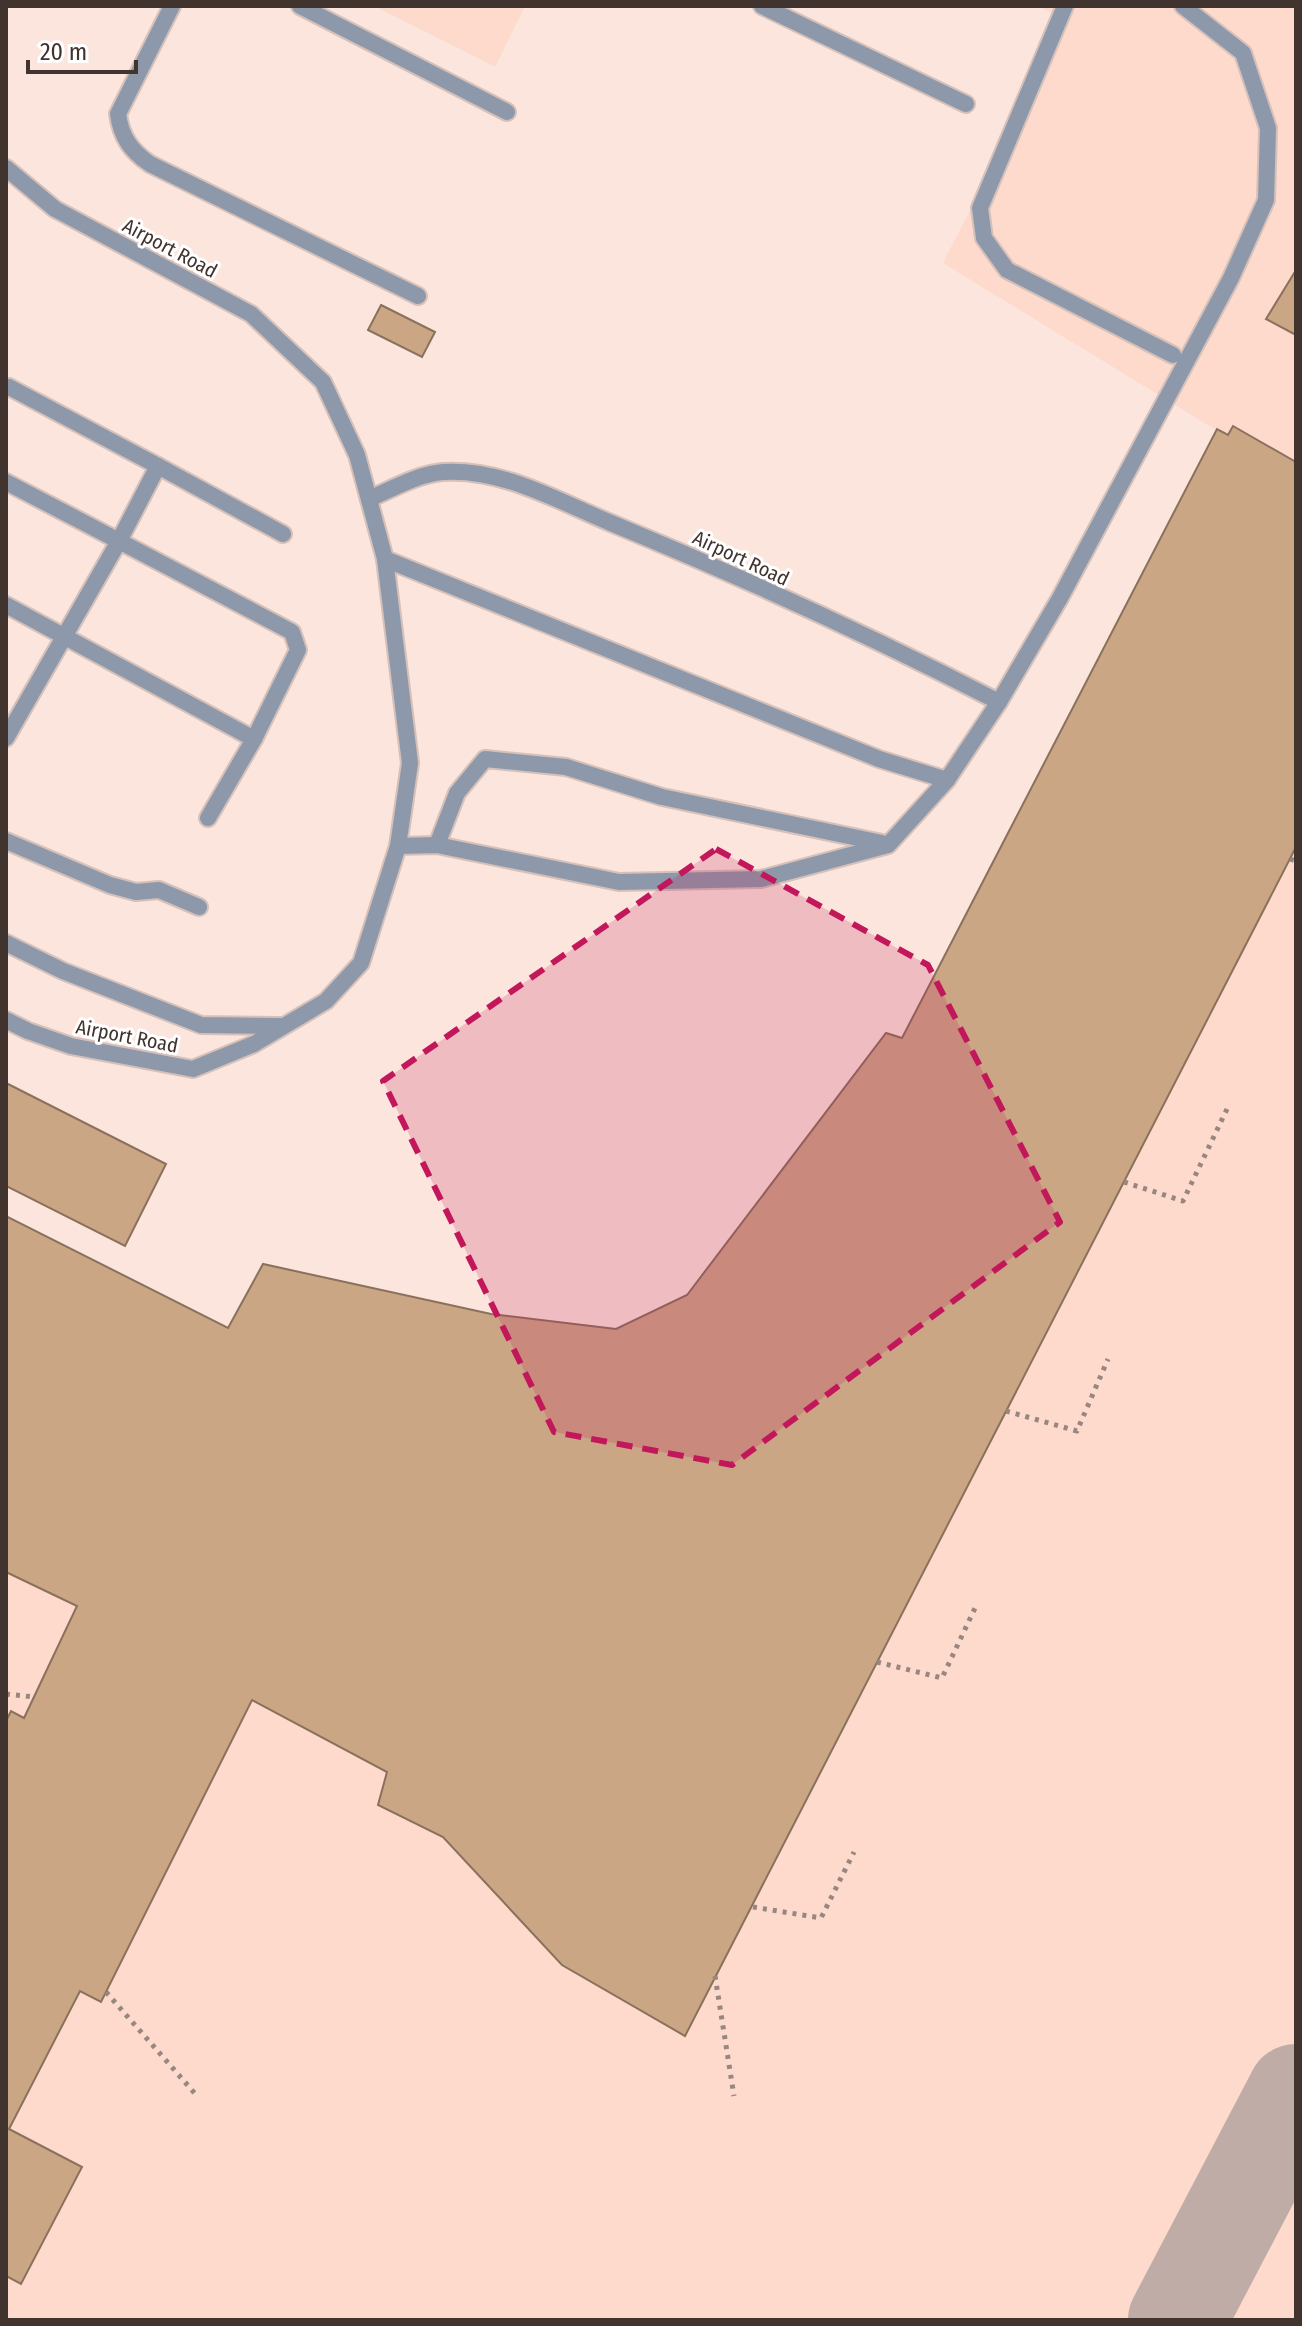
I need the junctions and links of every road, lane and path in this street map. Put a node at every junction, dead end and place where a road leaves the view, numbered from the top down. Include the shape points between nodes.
1 (172, 6) edge
2 (300, 6) edge
3 (762, 6) edge
4 (1065, 6) edge
5 (1183, 6) edge
6 (966, 104) dead end
7 (507, 112) dead end
8 (6, 168) edge
9 (418, 296) dead end
10 (1173, 355) dead end
11 (9, 387) dead end
12 (158, 466) junction
13 (6, 482) edge
14 (369, 499) junction
15 (283, 534) dead end
16 (119, 541) junction
17 (385, 559) junction
18 (6, 605) edge
19 (63, 636) junction
20 (999, 702) junction
21 (6, 738) edge
22 (254, 739) junction
23 (947, 780) junction
24 (208, 818) dead end
25 (6, 841) edge
26 (437, 845) junction
27 (888, 845) junction
28 (398, 846) junction
29 (199, 907) dead end
30 (6, 943) edge
31 (6, 1020) edge
32 (283, 1026) junction
33 (1228, 1107) dead end
34 (1124, 1182) dead end
35 (1108, 1359) dead end
36 (1006, 1411) dead end
37 (976, 1606) dead end
38 (877, 1662) dead end
39 (6, 1694) edge
40 (34, 1697) dead end
41 (854, 1852) dead end
42 (753, 1907) dead end
43 (715, 1976) dead end
44 (106, 1992) dead end
45 (734, 2096) dead end
46 (198, 2097) dead end

1 - 9 lane via 118,114 131,149 150,164
2 - 7 lane
3 - 6 lane
4 - 10 lane via 980,208 984,238 1007,270
5 - 20 lane via 1243,53 1268,128 1266,200 1224,292
8 - 14 lane, Airport Road via 55,209 251,314 323,382 357,455
11 - 12 lane
12 - 15 lane
12 - 16 lane
13 - 16 lane
14 - 17 lane, Airport Road
14 - 20 lane, Airport Road via 442,472 501,477 665,545
16 - 19 lane
16 - 22 lane via 292,632 298,650
17 - 23 lane via 879,759
17 - 28 lane, Airport Road via 410,763
18 - 19 lane
19 - 21 lane
19 - 22 lane
20 - 23 lane
22 - 24 lane
23 - 27 lane
25 - 29 lane via 110,885 136,892 159,890
26 - 27 lane via 619,882 761,879
26 - 27 lane via 457,793 485,759 566,767 662,797
26 - 28 lane
28 - 32 lane, Airport Road via 361,963 326,1001
30 - 32 lane, Airport Road via 201,1025
31 - 32 lane, Airport Road via 71,1046 193,1069
33 - 34 path via 1183,1201
35 - 36 path via 1077,1431
37 - 38 path via 942,1678
39 - 40 path
41 - 42 path via 821,1918
43 - 45 path
44 - 46 path

